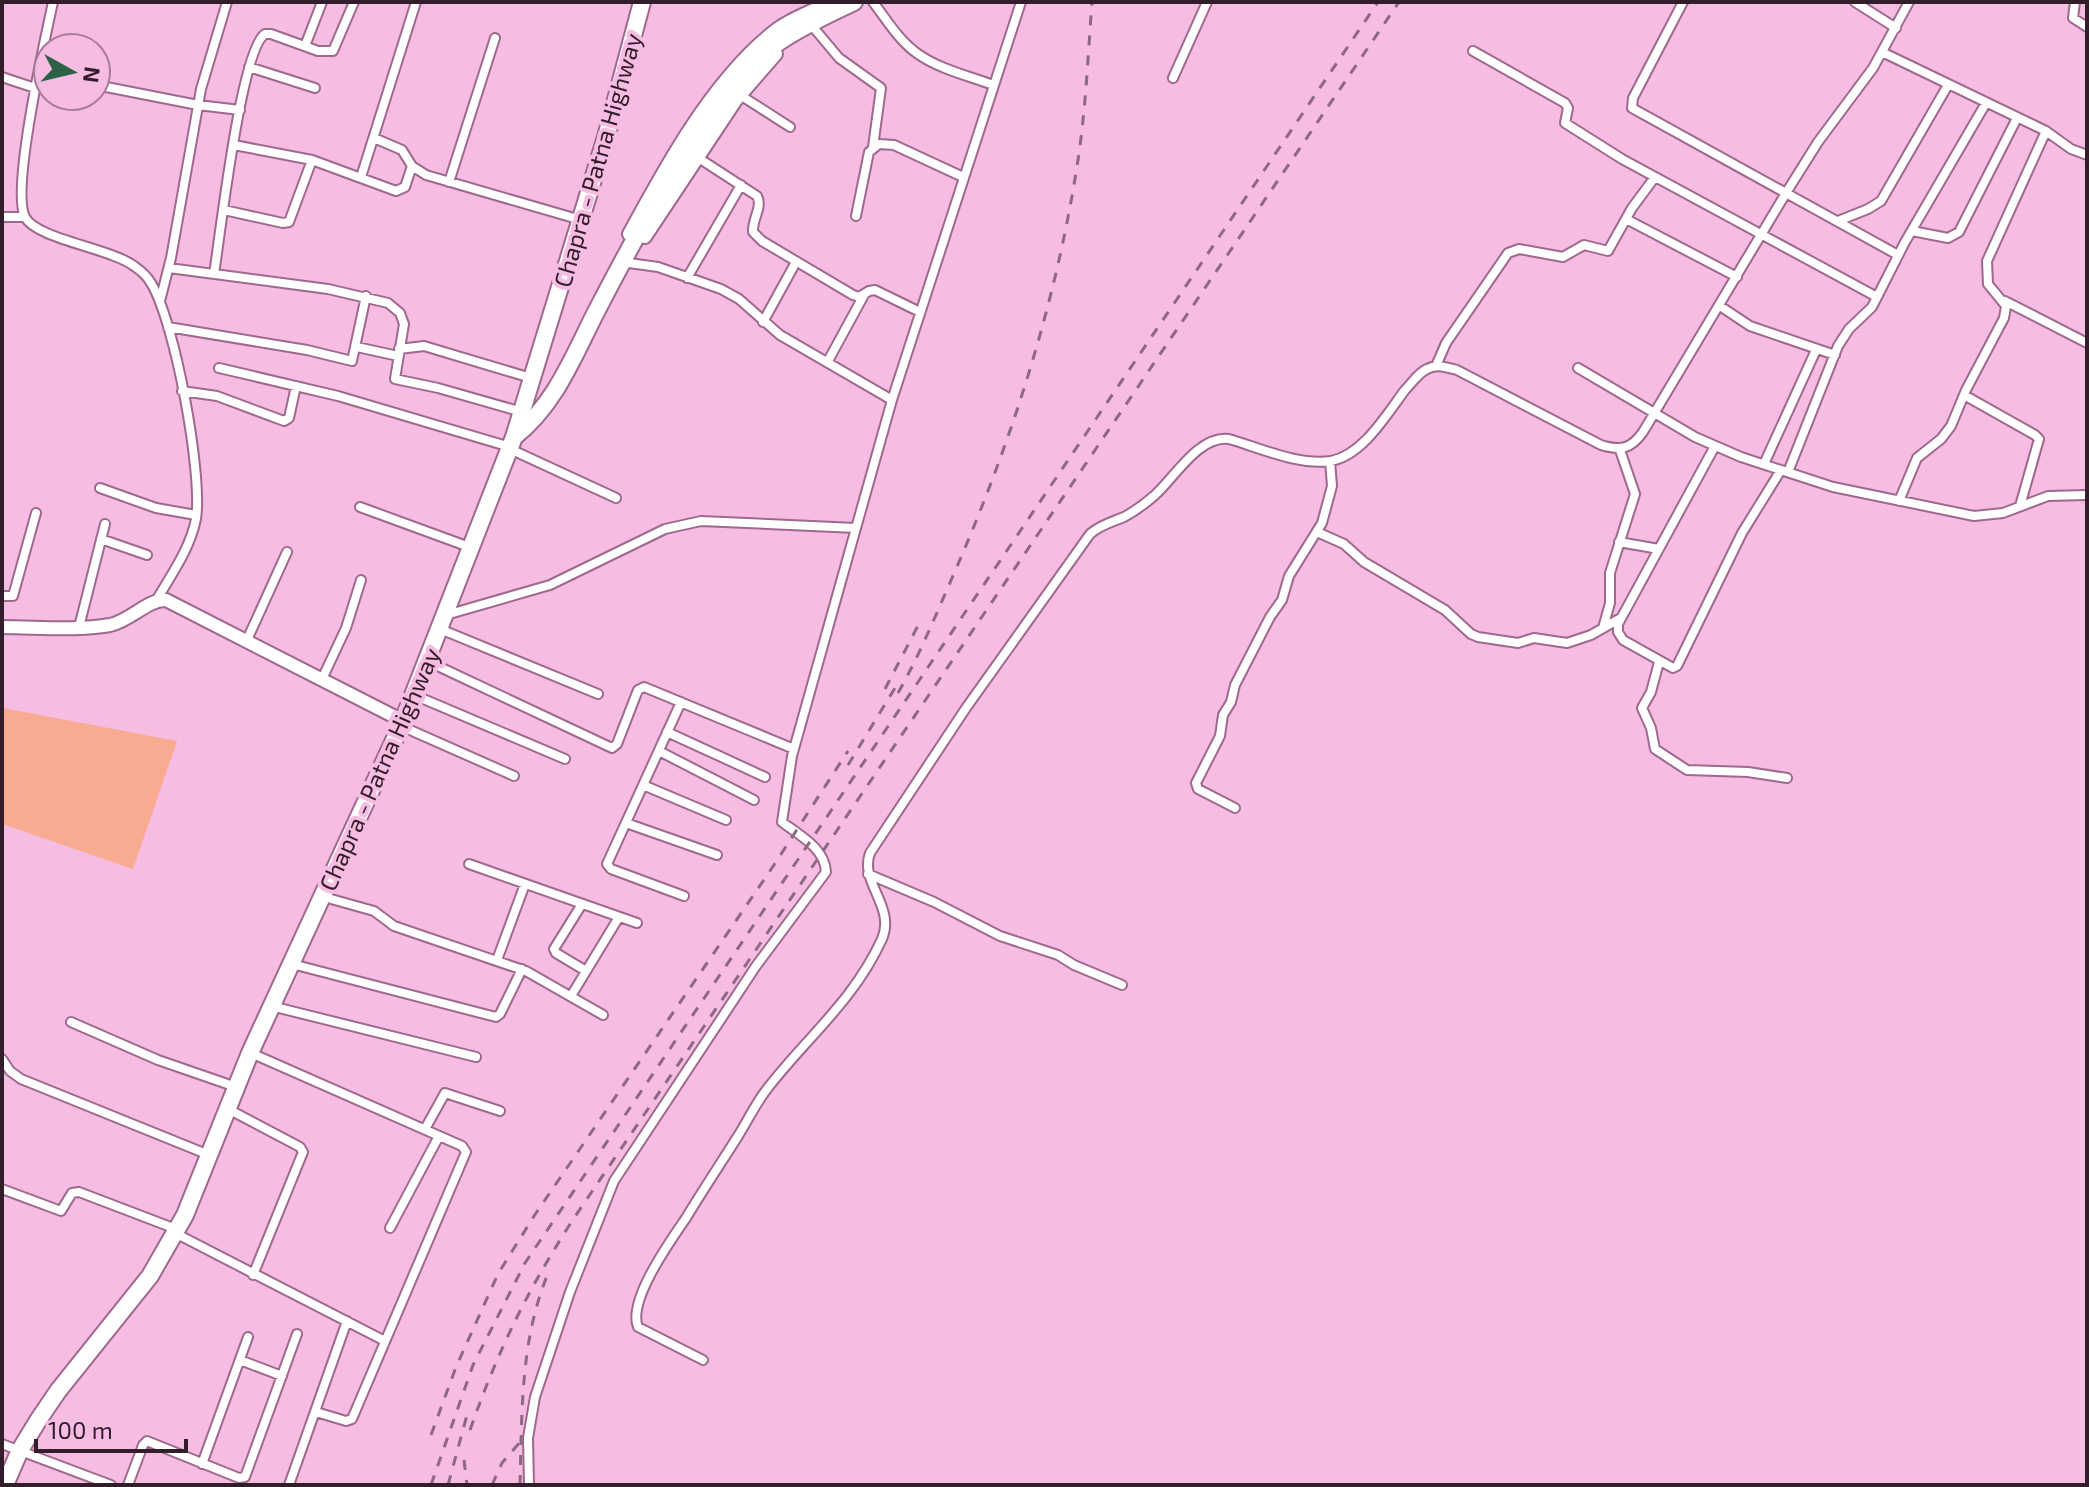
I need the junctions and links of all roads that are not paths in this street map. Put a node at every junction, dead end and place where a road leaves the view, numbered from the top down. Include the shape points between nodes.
1 (53, 2) edge
2 (227, 2) edge
3 (322, 2) edge
4 (354, 2) edge
5 (416, 2) edge
6 (642, 2) edge
7 (830, 2) edge
8 (854, 2) edge
9 (861, 2) edge
10 (873, 2) edge
11 (1021, 2) edge
12 (1207, 2) edge
13 (1683, 2) edge
14 (1855, 2) edge
15 (1909, 2) edge
16 (2075, 2) edge
17 (813, 27) junction
18 (2087, 27) edge
19 (1896, 28) junction
20 (49, 32) edge
21 (495, 38) dead end
22 (305, 46) junction
23 (1473, 51) dead end
24 (1882, 52) junction
25 (249, 67) junction
26 (2, 77) edge
27 (1173, 78) dead end
28 (993, 85) junction
29 (1948, 85) junction
30 (32, 87) edge
31 (112, 88) edge
32 (315, 88) dead end
33 (740, 95) junction
34 (1986, 103) junction
35 (198, 105) junction
36 (32, 109) edge
37 (240, 110) junction
38 (2017, 118) junction
39 (790, 127) dead end
40 (2046, 131) junction
41 (374, 138) junction
42 (234, 145) junction
43 (873, 147) junction
44 (2087, 155) edge
45 (697, 157) junction
46 (312, 160) junction
47 (412, 166) junction
48 (361, 177) junction
49 (963, 177) junction
50 (1655, 177) junction
51 (449, 182) junction
52 (741, 185) junction
53 (1786, 193) junction
54 (224, 210) junction
55 (856, 216) dead end
56 (2, 217) edge
57 (25, 217) junction
58 (1626, 219) junction
59 (581, 220) junction
60 (1838, 221) junction
61 (1912, 231) junction
62 (1762, 235) junction
63 (1898, 255) junction
64 (796, 262) junction
65 (629, 263) junction
66 (169, 268) junction
67 (214, 274) junction
68 (1737, 277) junction
69 (687, 278) junction
70 (864, 294) junction
71 (366, 296) junction
72 (1877, 297) junction
73 (2000, 298) junction
74 (160, 302) junction
75 (1720, 306) junction
76 (920, 312) junction
77 (763, 322) junction
78 (168, 327) junction
79 (2087, 343) edge
80 (357, 347) junction
81 (1816, 350) junction
82 (399, 353) junction
83 (1835, 355) junction
84 (573, 357) junction
85 (828, 361) junction
86 (1436, 366) junction
87 (219, 368) dead end
88 (1578, 368) dead end
89 (532, 378) junction
90 (296, 386) junction
91 (182, 391) junction
92 (1964, 395) junction
93 (892, 400) junction
94 (522, 412) junction
95 (1654, 414) junction
96 (511, 444) junction
97 (1715, 446) junction
98 (1620, 450) junction
99 (1330, 461) junction
100 (1764, 464) junction
101 (1785, 471) junction
102 (100, 488) dead end
103 (2087, 495) edge
104 (616, 498) dead end
105 (1899, 501) junction
106 (2020, 506) junction
107 (360, 507) dead end
108 (36, 513) dead end
109 (196, 515) junction
110 (105, 524) dead end
111 (856, 528) junction
112 (1317, 532) junction
113 (101, 539) junction
114 (1619, 542) junction
115 (472, 548) junction
116 (1659, 549) junction
117 (287, 552) dead end
118 (147, 555) dead end
119 (361, 580) dead end
120 (2, 596) edge
121 (156, 601) junction
122 (1619, 619) junction
123 (443, 622) junction
124 (2, 627) edge
125 (79, 627) junction
126 (1603, 628) junction
127 (247, 640) junction
128 (427, 661) junction
129 (1659, 662) junction
130 (322, 679) junction
131 (598, 694) dead end
132 (414, 695) junction
133 (681, 702) junction
134 (402, 724) junction
135 (667, 732) junction
136 (794, 749) junction
137 (659, 751) junction
138 (565, 759) dead end
139 (514, 776) dead end
140 (765, 777) dead end
141 (1787, 778) dead end
142 (643, 785) junction
143 (754, 800) dead end
144 (1235, 808) dead end
145 (726, 820) dead end
146 (626, 823) junction
147 (717, 855) dead end
148 (469, 864) dead end
149 (868, 874) junction
150 (525, 884) junction
151 (684, 896) dead end
152 (324, 897) junction
153 (582, 904) junction
154 (619, 917) junction
155 (637, 923) dead end
156 (497, 960) junction
157 (292, 964) junction
158 (522, 969) junction
159 (586, 971) junction
160 (1122, 985) dead end
161 (571, 996) junction
162 (271, 1006) junction
163 (603, 1015) dead end
164 (71, 1022) dead end
165 (250, 1053) junction
166 (476, 1057) dead end
167 (2, 1059) edge
168 (236, 1087) junction
169 (227, 1108) junction
170 (500, 1111) dead end
171 (425, 1129) junction
172 (439, 1136) junction
173 (209, 1155) junction
174 (2, 1189) edge
175 (390, 1228) dead end
176 (176, 1231) junction
177 (253, 1275) junction
178 (347, 1321) junction
179 (297, 1334) dead end
180 (248, 1337) dead end
181 (385, 1341) junction
182 (240, 1360) junction
183 (703, 1360) dead end
184 (282, 1376) junction
185 (316, 1412) junction
186 (2, 1444) edge
187 (20, 1450) junction
188 (202, 1464) junction
189 (4, 1484) edge
190 (111, 1485) edge
191 (128, 1485) edge
192 (289, 1485) edge
193 (529, 1485) edge

1 - 20 street
2 - 35 street
3 - 22 street
4 - 22 street via 333,51
5 - 41 street
6 - 59 highway, Chapra - Patna Highway
7 - 84 street via 772,32 727,78 623,245 587,314
8 - 84 highway via 779,42 726,99 621,263
9 - 17 street
10 - 28 street via 916,53
11 - 28 street
12 - 27 street
13 - 53 street via 1632,108
14 - 19 street
15 - 19 street
16 - 18 street via 2073,18
17 - 33 street via 785,45
17 - 43 street via 832,52 881,88
19 - 24 street
21 - 51 street
22 - 25 street via 265,34 256,43
23 - 50 street via 1565,103 1565,123
24 - 29 street
24 - 53 street
25 - 32 street
25 - 37 street
26 - 30 street
28 - 49 street
29 - 34 street
29 - 60 street via 1881,201
31 - 35 street
33 - 39 street
33 - 45 street
34 - 38 street
34 - 61 street
35 - 37 street
35 - 66 street
36 - 57 street via 21,188
37 - 42 street
38 - 40 street
38 - 61 street via 1959,232 1948,238
40 - 44 street
40 - 73 street via 1987,261 1988,284
41 - 47 street via 402,150
41 - 48 street
42 - 46 street
42 - 54 street
43 - 49 street via 894,145
43 - 55 street
45 - 52 street
45 - 65 street
46 - 48 street
46 - 54 street via 289,222
47 - 48 street via 402,190
47 - 51 street
49 - 76 street
50 - 58 street
50 - 62 street
51 - 59 street
52 - 64 street via 760,199 755,236
52 - 69 street
53 - 60 street
53 - 62 street
54 - 67 street
56 - 57 street
57 - 74 street via 50,234 126,260 150,281
58 - 68 street
58 - 86 street via 1608,251 1582,246 1561,257 1511,250 1446,343
59 - 89 highway, Chapra - Patna Highway
60 - 63 street
61 - 63 street
62 - 68 street
62 - 72 street
63 - 72 street
64 - 70 street via 853,295
64 - 77 street
65 - 69 street
65 - 84 street
66 - 67 street
66 - 74 street
67 - 71 street
68 - 75 street
69 - 77 street via 732,295
70 - 76 street via 875,290
70 - 85 street
71 - 80 street
71 - 82 street via 400,313 404,324
72 - 83 street via 1843,337
73 - 79 street
73 - 92 street via 2007,312
74 - 78 street
75 - 81 street via 1750,326
75 - 95 street
76 - 93 street
77 - 85 street
78 - 80 street via 351,361
78 - 91 street
80 - 82 street
81 - 83 street
81 - 100 street
82 - 89 street via 424,346
82 - 94 street via 396,380
83 - 101 street
84 - 96 highway via 545,407
85 - 93 street
86 - 98 street via 1457,370
86 - 99 street via 1415,378 1359,446
87 - 90 street
88 - 95 street
89 - 94 highway, Chapra - Patna Highway
90 - 91 street via 284,421 217,396
90 - 96 street
91 - 109 street via 195,468
92 - 105 street via 1947,433 1917,458
92 - 106 street via 2039,439
93 - 111 street
94 - 96 highway, Chapra - Patna Highway
95 - 97 street
95 - 98 street via 1636,442
96 - 104 street
96 - 115 highway, Chapra - Patna Highway
97 - 100 street
97 - 116 street
98 - 114 street via 1635,494
99 - 112 street via 1330,497
99 - 149 street via 1216,439 1141,506 1097,529 1020,631 870,853
100 - 101 street
101 - 105 street
101 - 129 street via 1742,533 1677,666
102 - 109 street via 156,508
103 - 106 street via 2048,496
105 - 106 street via 1974,516
107 - 115 street
108 - 120 street via 13,596
109 - 121 street via 186,550
110 - 113 street
111 - 123 street via 683,523 550,585
111 - 136 street
112 - 126 street via 1344,544 1478,637 1567,643
112 - 144 street via 1235,685 1221,734 1196,783
113 - 118 street
113 - 125 street
114 - 116 street
114 - 126 street via 1608,578 1610,603
115 - 123 highway, Chapra - Patna Highway
116 - 122 street
117 - 127 street
119 - 130 street
121 - 125 street via 122,621
121 - 127 street via 173,602
122 - 126 street
122 - 129 street via 1623,640
123 - 128 highway, Chapra - Patna Highway
123 - 131 street
124 - 125 street
127 - 130 street
128 - 132 highway, Chapra - Patna Highway
128 - 133 street via 612,748 640,688
129 - 141 street via 1642,708 1657,751 1692,772
130 - 134 street
132 - 134 highway, Chapra - Patna Highway
132 - 138 street
133 - 135 street
133 - 136 street
134 - 139 street
134 - 152 highway, Chapra - Patna Highway
135 - 137 street
135 - 140 street
136 - 193 street via 782,822 816,848 826,872 756,966 614,1181 535,1397 528,1438
137 - 142 street
137 - 143 street
142 - 145 street
142 - 146 street
146 - 147 street
146 - 151 street via 608,867
148 - 150 street
149 - 160 street
149 - 183 street via 882,905 882,938 855,987 767,1088 666,1247 638,1307 638,1327
150 - 153 street
150 - 156 street
152 - 156 street via 370,909 394,926
152 - 157 highway, Chapra - Patna Highway
153 - 154 street
153 - 159 street via 554,949
154 - 155 street
154 - 159 street
156 - 158 street
157 - 158 street via 494,1017
157 - 162 highway, Chapra - Patna Highway
158 - 161 street
159 - 161 street
161 - 163 street
162 - 165 highway, Chapra - Patna Highway
162 - 166 street
164 - 168 street
165 - 168 highway, Chapra - Patna Highway
165 - 171 street
167 - 173 street via 21,1079
168 - 169 highway, Chapra - Patna Highway
169 - 173 highway, Chapra - Patna Highway
169 - 177 street via 303,1152
170 - 171 street via 445,1093
171 - 172 street
172 - 175 street
172 - 181 street via 464,1147 466,1154
173 - 176 highway, Chapra - Patna Highway
174 - 176 street via 59,1211 72,1193 79,1192
176 - 177 street
176 - 187 highway, Chapra - Patna Highway via 150,1276 58,1391
177 - 178 street
178 - 181 street
178 - 185 street
179 - 184 street
180 - 182 street
181 - 185 street via 352,1419
182 - 184 street
182 - 188 street
184 - 188 street via 245,1477
185 - 192 street
186 - 187 street
187 - 189 highway, Chapra - Patna Highway
187 - 190 street
188 - 191 street via 147,1441

